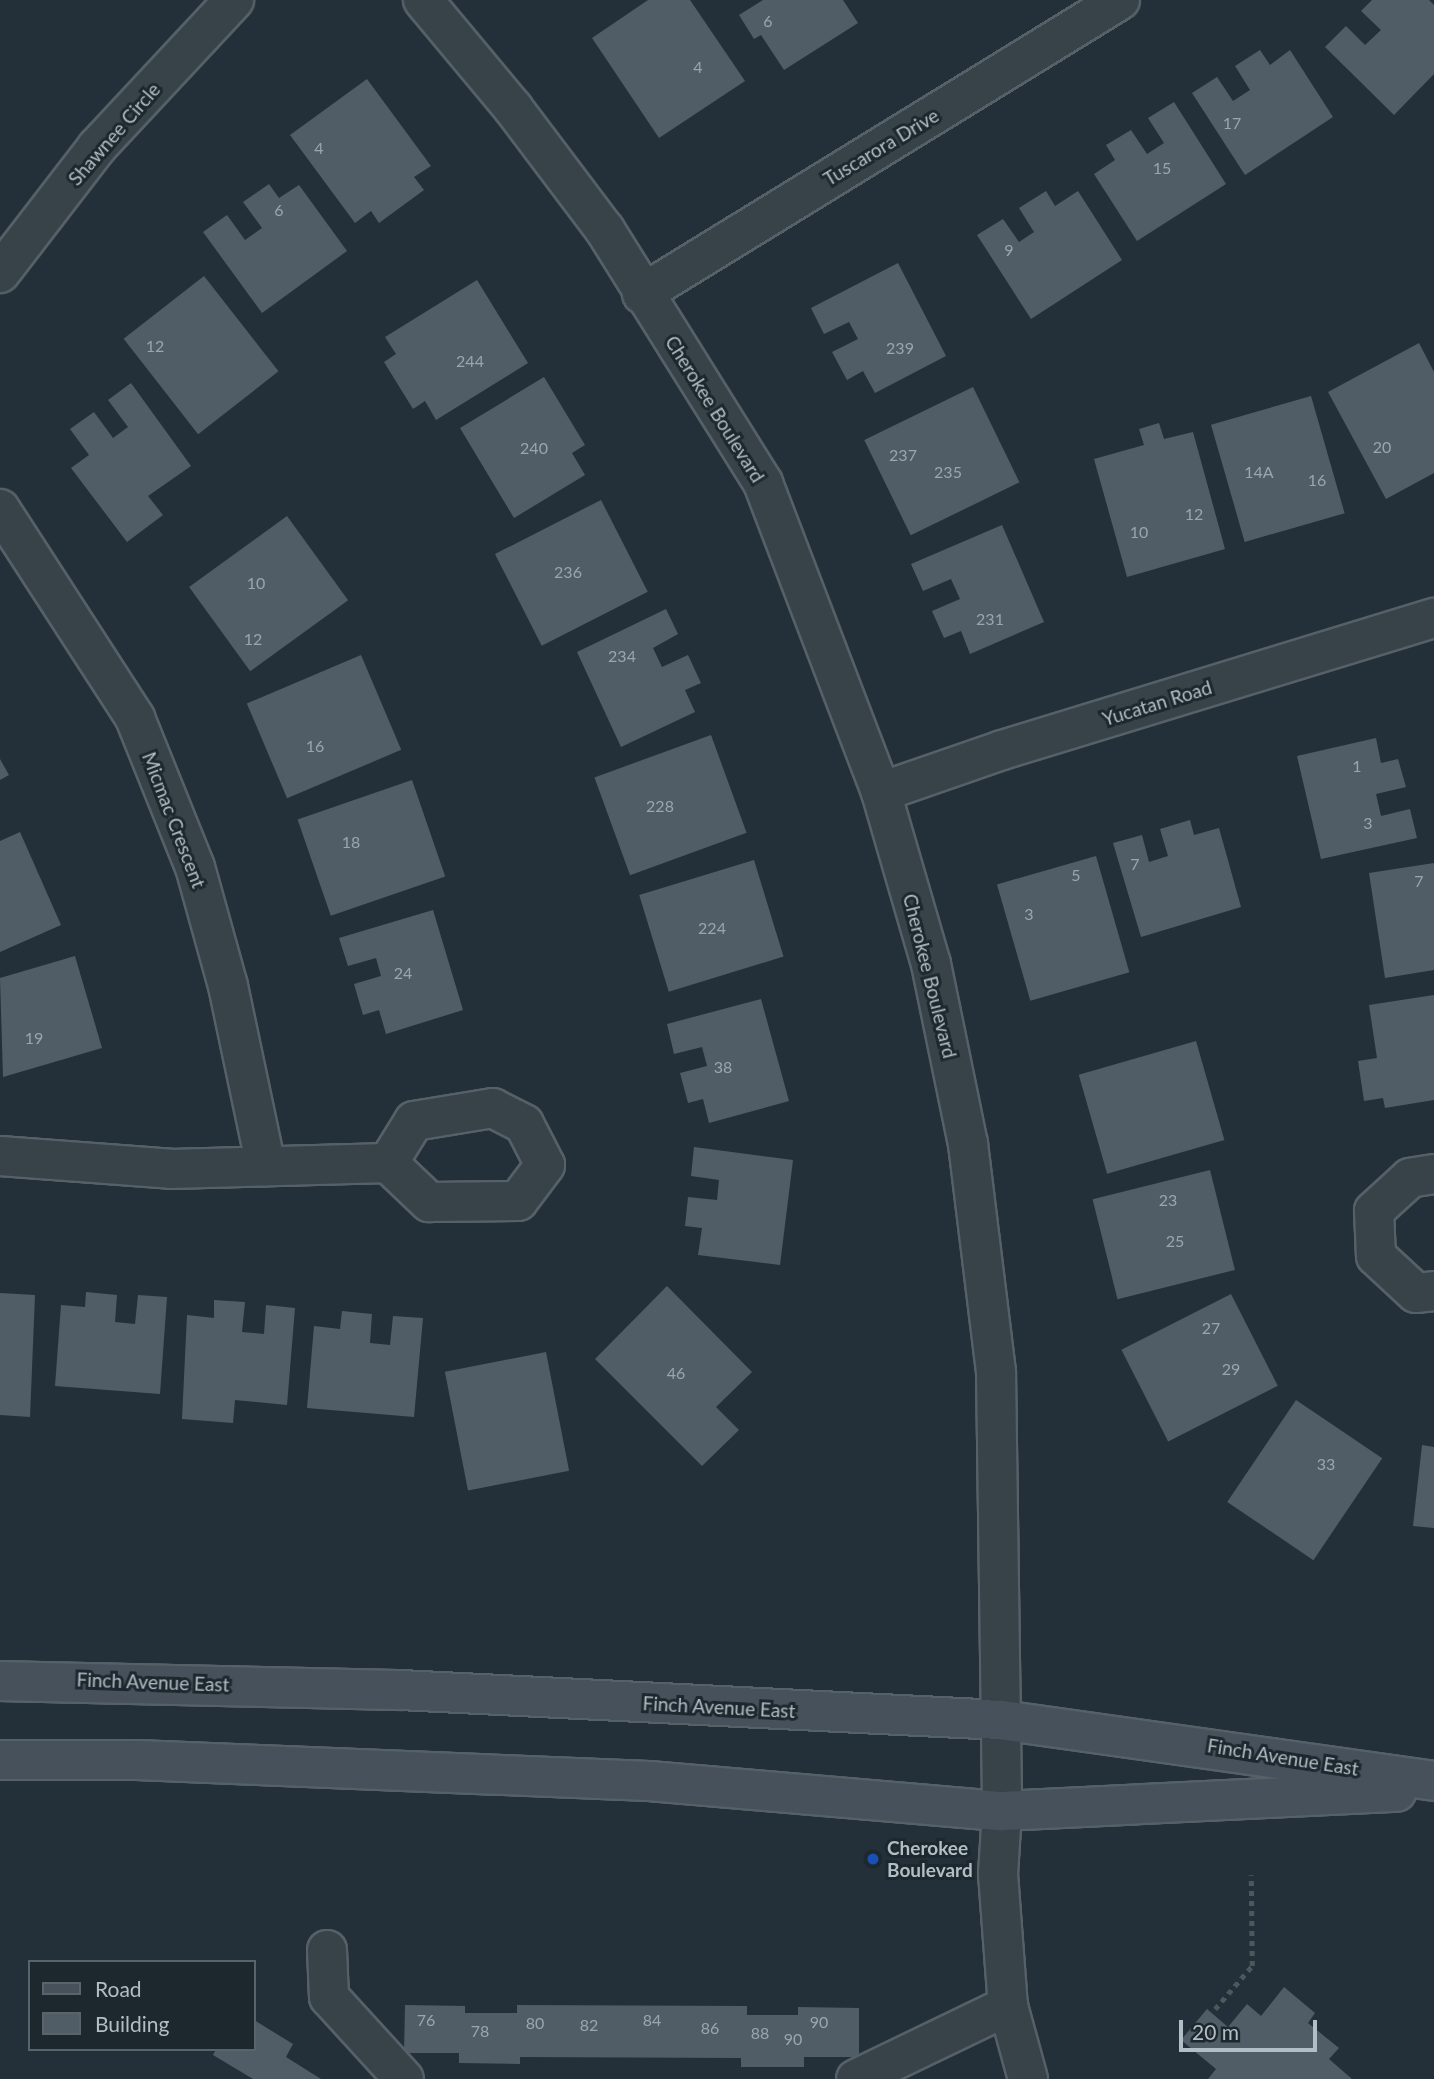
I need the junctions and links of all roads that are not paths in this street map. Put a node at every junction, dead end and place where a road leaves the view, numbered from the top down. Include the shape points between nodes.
1 (234, 0) edge
2 (424, 0) edge
3 (1120, 0) edge
4 (0, 273) edge
5 (642, 294) junction
6 (0, 509) edge
7 (1434, 618) edge
8 (881, 792) junction
9 (0, 1156) edge
10 (388, 1163) dead end
11 (266, 1166) junction
12 (1434, 1174) edge
13 (1434, 1291) edge
14 (0, 1681) edge
15 (1001, 1720) junction
16 (0, 1760) edge
17 (1434, 1781) edge
18 (1434, 1790) edge
19 (1002, 1811) junction
20 (327, 1950) dead end
21 (1008, 2007) junction
22 (404, 2079) edge
23 (856, 2079) edge
24 (1028, 2079) edge

1 - 4 street, Shawnee Circle via 97,147
2 - 5 street, Cherokee Boulevard via 597,219
3 - 5 street, Tuscarora Drive
5 - 8 street, Cherokee Boulevard via 762,483
6 - 11 street, Micmac Crescent via 135,718 203,894
7 - 8 street, Yucatan Road via 1002,750
8 - 15 street, Cherokee Boulevard via 931,964 968,1144 996,1371
9 - 11 street via 171,1169
10 - 11 street
12 - 13 street via 1410,1178 1374,1211 1376,1256 1416,1293
14 - 15 main road, Finch Avenue East via 400,1690
15 - 17 main road, Finch Avenue East
15 - 19 street, Cherokee Boulevard
16 - 19 main road, Finch Avenue East via 150,1761 636,1780
18 - 19 main road, Finch Avenue East
19 - 21 street, Cherokee Boulevard via 998,1874
20 - 22 street via 329,1997
21 - 23 street
21 - 24 street, Cherokee Boulevard

